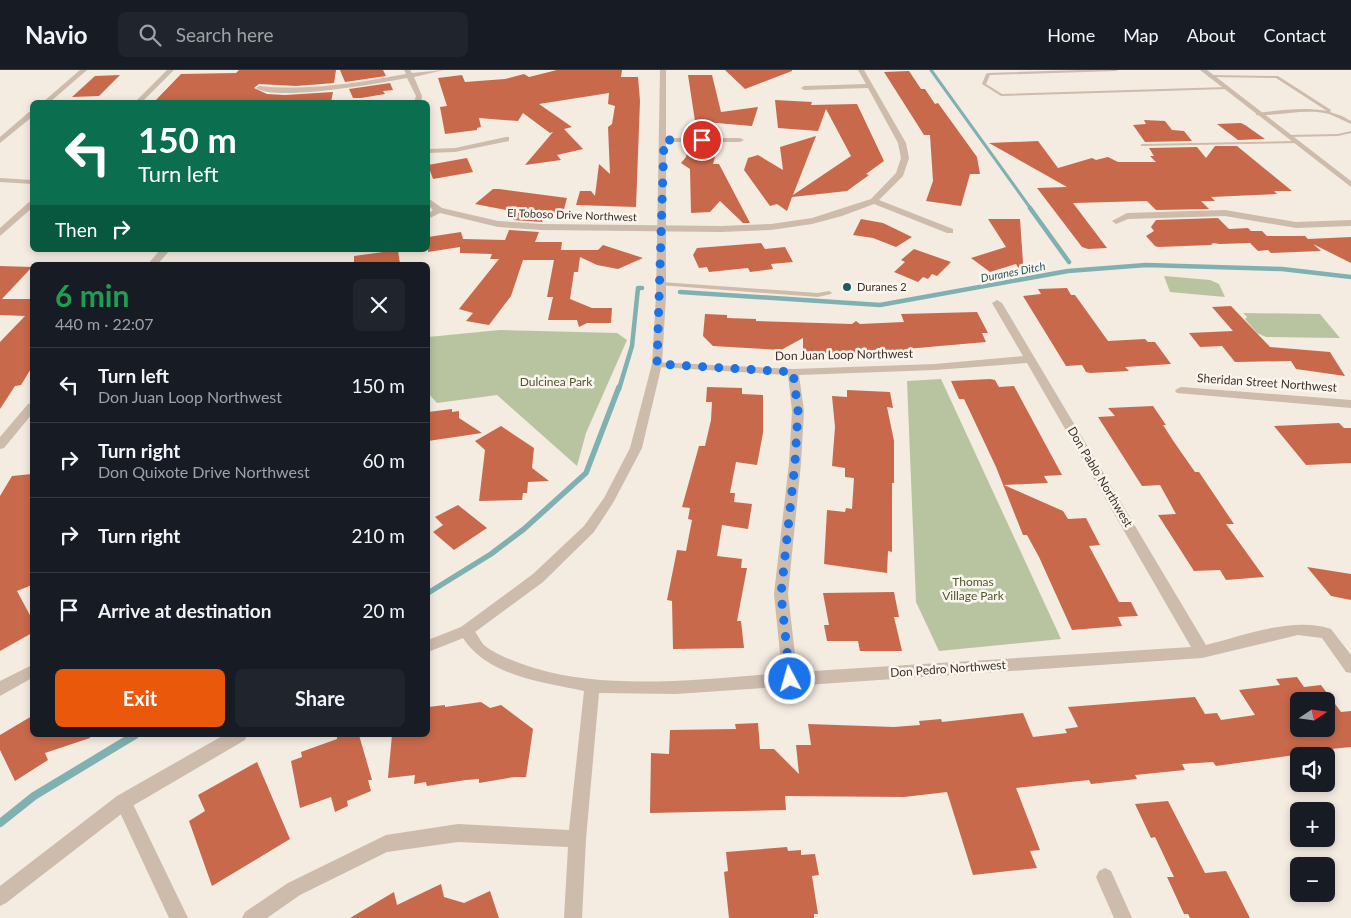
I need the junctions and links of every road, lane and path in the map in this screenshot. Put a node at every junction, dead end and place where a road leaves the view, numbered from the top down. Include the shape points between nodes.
1 (84, 70) edge
2 (171, 70) edge
3 (441, 70) edge
4 (663, 70) edge
5 (861, 70) edge
6 (1116, 70) edge
7 (1203, 70) edge
8 (409, 72) edge
9 (1210, 76) junction
10 (871, 86) junction
11 (259, 88) dead end
12 (804, 88) dead end
13 (1226, 88) junction
14 (48, 100) edge
15 (140, 100) edge
16 (418, 100) edge
17 (1329, 111) junction
18 (1258, 114) junction
19 (30, 116) edge
20 (1351, 123) edge
21 (1351, 132) edge
22 (1288, 136) junction
23 (506, 139) dead end
24 (664, 140) junction
25 (740, 140) dead end
26 (0, 141) edge
27 (1296, 142) junction
28 (1142, 145) dead end
29 (430, 151) edge
30 (0, 180) edge
31 (30, 182) edge
32 (1351, 186) edge
33 (874, 200) junction
34 (430, 203) edge
35 (30, 206) edge
36 (439, 210) junction
37 (430, 216) edge
38 (1116, 221) dead end
39 (1351, 223) edge
40 (662, 229) junction
41 (950, 231) dead end
42 (0, 233) edge
43 (163, 252) edge
44 (155, 262) edge
45 (661, 284) junction
46 (829, 293) dead end
47 (997, 304) dead end
48 (1030, 359) junction
49 (657, 364) junction
50 (793, 372) junction
51 (1181, 391) dead end
52 (1351, 404) edge
53 (30, 409) edge
54 (1, 442) edge
55 (466, 631) junction
56 (430, 645) edge
57 (1202, 652) junction
58 (1351, 667) edge
59 (30, 672) edge
60 (790, 679) junction
61 (592, 686) junction
62 (0, 689) edge
63 (236, 737) edge
64 (123, 802) junction
65 (577, 839) junction
66 (1105, 877) dead end
67 (0, 897) edge
68 (179, 918) edge
69 (251, 918) edge
70 (573, 918) edge
71 (1123, 918) edge

1 - 14 street
2 - 15 street
3 - 8 street
4 - 24 street
5 - 10 street
6 - 13 lane via 988,74 984,84 1001,95
7 - 9 street
8 - 11 street via 313,89 280,92
8 - 16 street
9 - 13 street
9 - 17 lane via 1277,76
10 - 12 street
10 - 33 street via 902,143 905,158 900,174
13 - 18 street
17 - 18 lane
17 - 20 lane
18 - 22 street
19 - 26 street
21 - 22 lane
22 - 27 street
23 - 29 street via 455,150
24 - 25 street
24 - 40 street
27 - 28 lane
27 - 32 street
30 - 31 street
33 - 40 street, El Toboso Drive Northwest via 839,214 787,224
33 - 41 street
34 - 36 street, El Toboso Drive Northwest
35 - 42 street
36 - 37 street
36 - 40 street, El Toboso Drive Northwest via 506,225
38 - 39 street via 1128,216 1225,213 1296,225
40 - 45 street
43 - 44 street
45 - 46 lane via 818,295
45 - 49 street
47 - 48 street, Don Pablo Northwest
48 - 50 street, Don Juan Loop Northwest via 936,367
48 - 57 street, Don Pablo Northwest
49 - 50 street, Don Juan Loop Northwest
49 - 55 street via 636,448 609,500 589,529 538,578
50 - 60 street via 798,411 796,454 781,594
51 - 52 street, Sheridan Street Northwest
53 - 54 street
55 - 56 street
55 - 61 street, Don Pedro Northwest via 480,650 510,666 536,675
57 - 58 street, Don Pedro Northwest via 1298,629 1326,633
57 - 60 street, Don Pedro Northwest
59 - 62 street
60 - 61 street, Don Pedro Northwest via 676,686
61 - 65 street
63 - 64 street
64 - 67 street
64 - 68 street
65 - 69 street via 458,833 386,844 294,889
65 - 70 street
66 - 71 street

